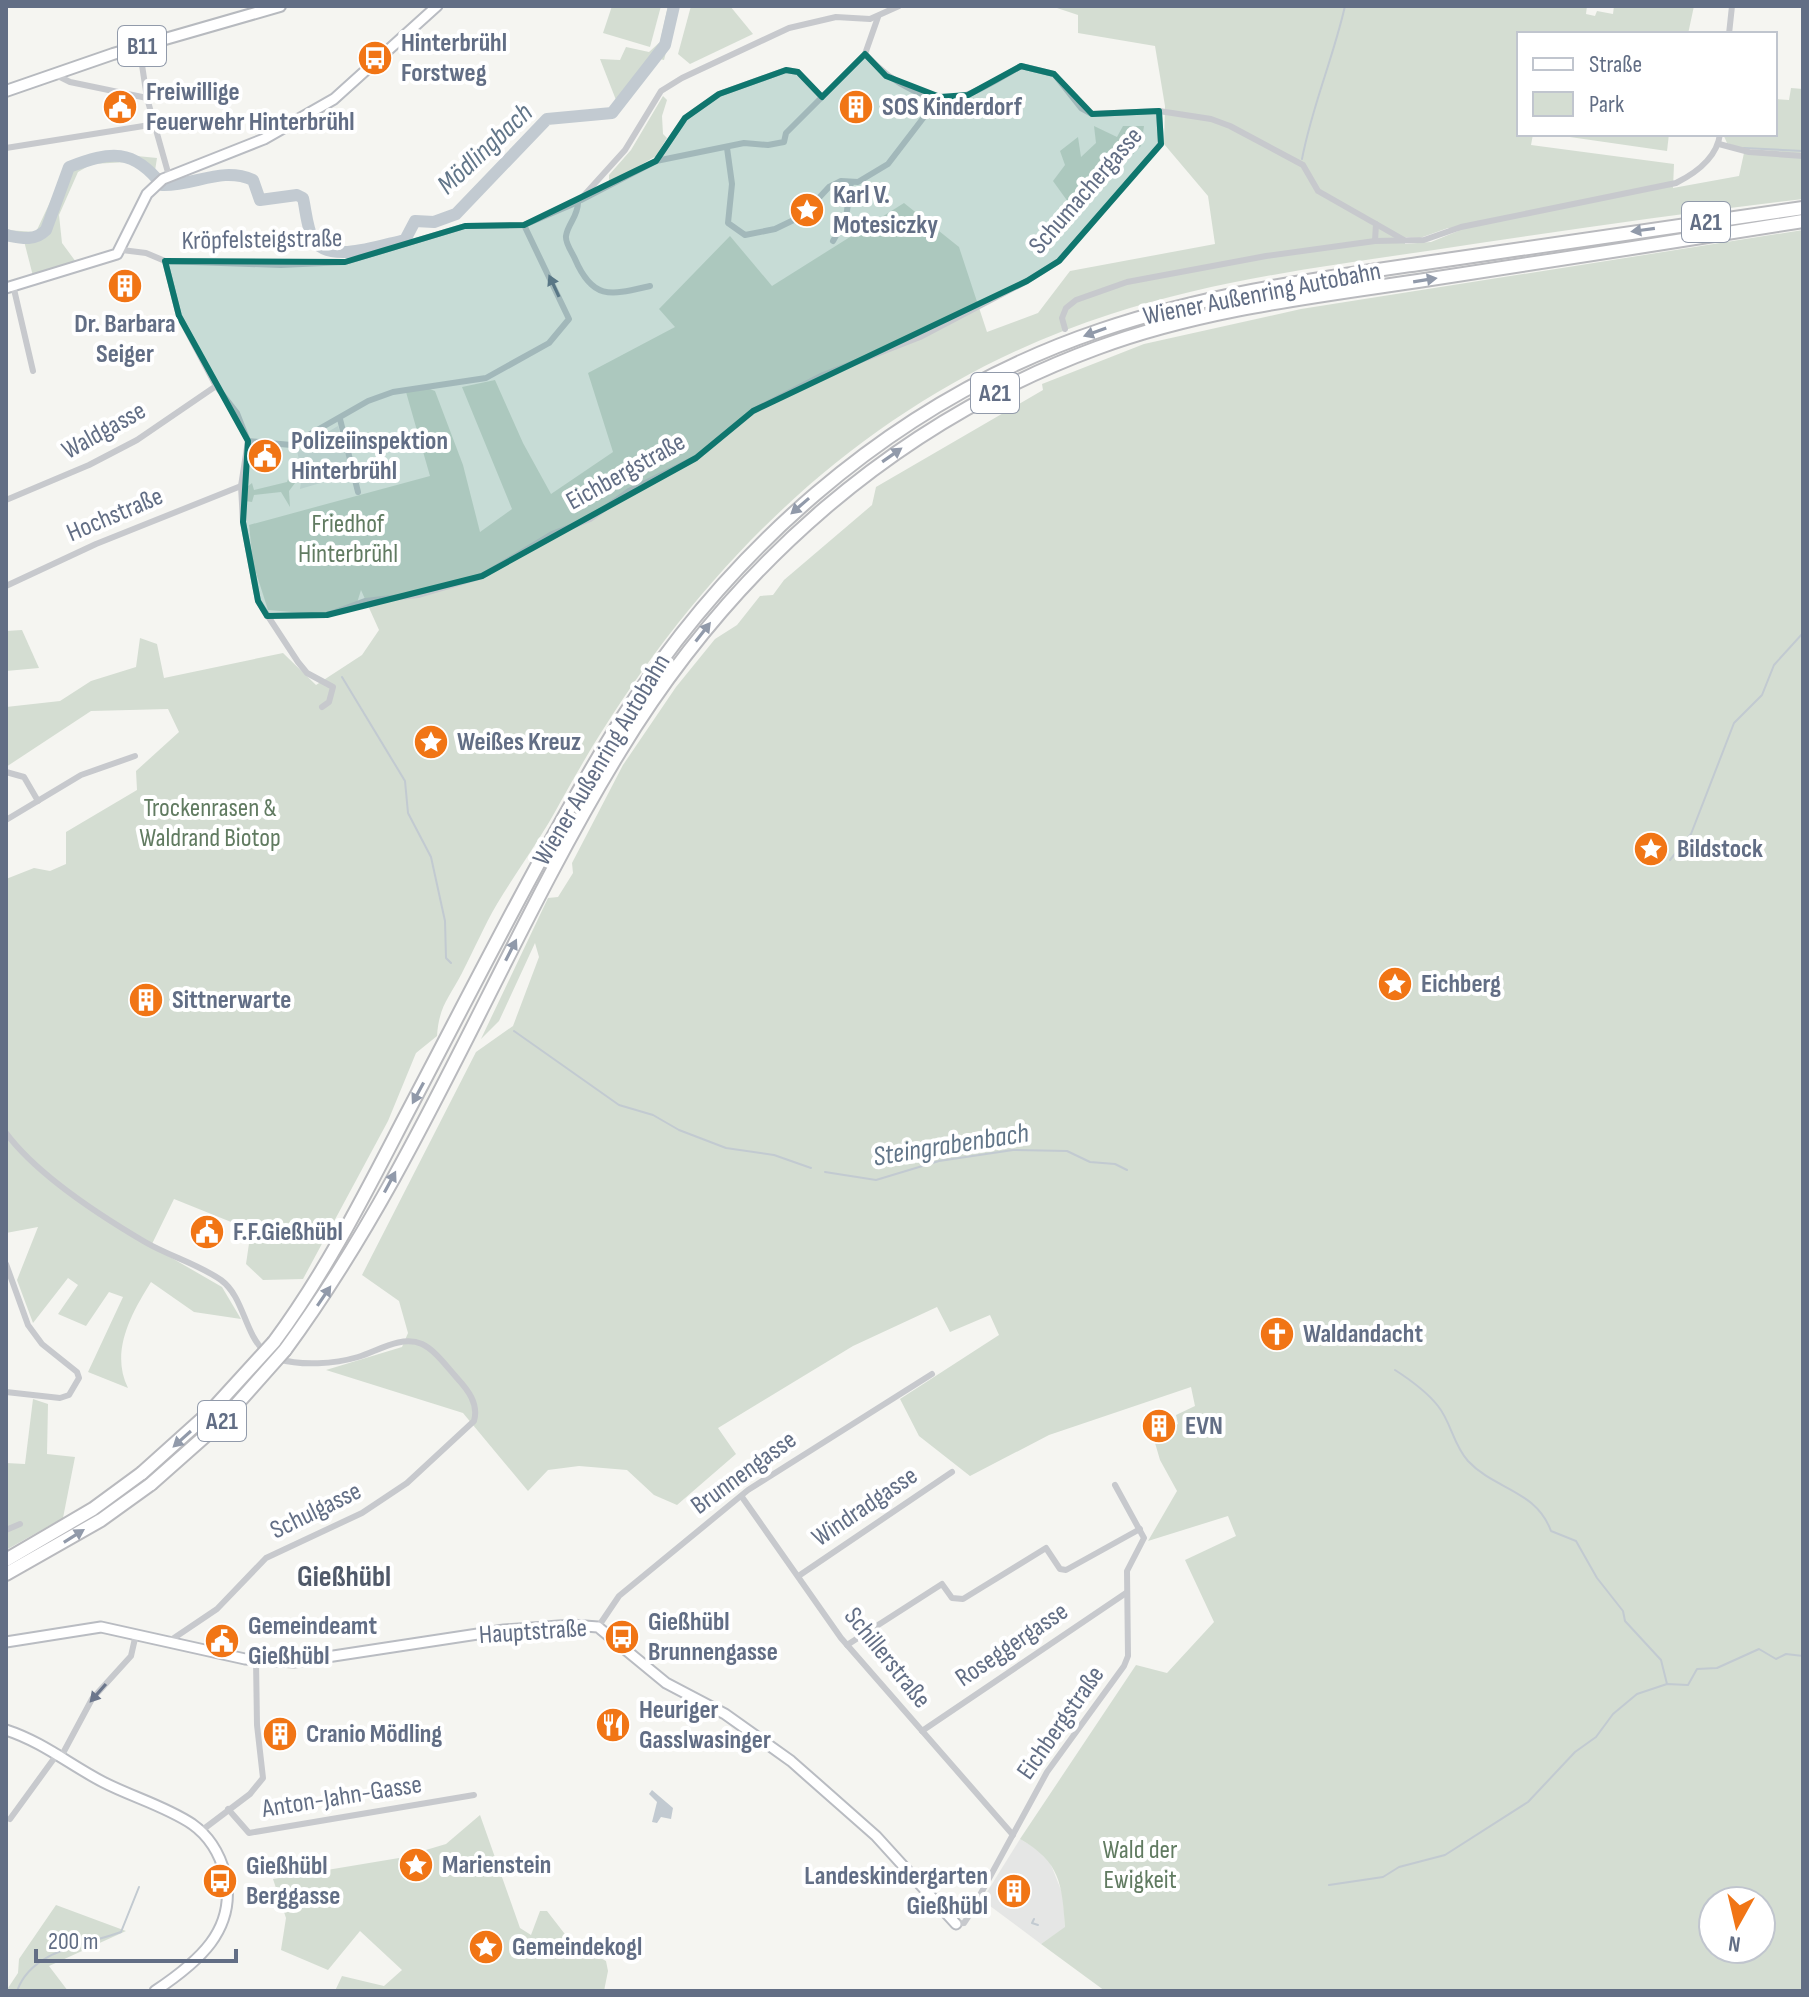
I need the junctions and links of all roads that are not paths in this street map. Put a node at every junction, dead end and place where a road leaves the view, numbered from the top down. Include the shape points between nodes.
1 (280, 6) edge
2 (437, 6) edge
3 (874, 6) edge
4 (899, 6) edge
5 (1732, 6) edge
6 (878, 17) junction
7 (1729, 32) edge
8 (865, 54) junction
9 (142, 65) dead end
10 (53, 73) junction
11 (6, 91) edge
12 (923, 93) junction
13 (822, 97) junction
14 (147, 98) junction
15 (1159, 111) junction
16 (156, 124) junction
17 (1720, 136) edge
18 (1719, 144) junction
19 (6, 148) edge
20 (727, 148) junction
21 (1803, 156) edge
22 (656, 161) junction
23 (163, 179) junction
24 (851, 182) junction
25 (578, 202) junction
26 (1803, 208) edge
27 (1803, 221) edge
28 (1376, 224) junction
29 (524, 225) junction
30 (1404, 240) junction
31 (833, 241) dead end
32 (1375, 241) junction
33 (122, 250) junction
34 (165, 261) junction
35 (10, 286) edge
36 (650, 286) dead end
37 (986, 303) joint
38 (1065, 329) dead end
39 (33, 371) dead end
40 (216, 386) junction
41 (340, 419) junction
42 (248, 441) junction
43 (241, 486) junction
44 (358, 492) dead end
45 (6, 500) edge
46 (6, 586) edge
47 (267, 616) junction
48 (322, 707) dead end
49 (135, 756) dead end
50 (6, 772) edge
51 (38, 801) junction
52 (6, 820) edge
53 (6, 1133) edge
54 (6, 1264) edge
55 (279, 1346) junction
56 (932, 1374) dead end
57 (6, 1392) edge
58 (952, 1472) dead end
59 (1115, 1485) dead end
60 (742, 1497) junction
61 (20, 1524) dead end
62 (1140, 1529) junction
63 (6, 1530) edge
64 (6, 1560) edge
65 (6, 1574) edge
66 (800, 1575) junction
67 (1126, 1593) junction
68 (598, 1627) junction
69 (136, 1634) junction
70 (171, 1640) junction
71 (6, 1642) edge
72 (847, 1645) junction
73 (256, 1660) junction
74 (6, 1730) edge
75 (922, 1731) junction
76 (60, 1754) junction
77 (474, 1795) dead end
78 (228, 1809) junction
79 (10, 1819) dead end
80 (201, 1831) junction
81 (1013, 1835) junction
82 (956, 1924) joint
83 (155, 1991) edge

1 - 10 main road, B11
2 - 23 street via 334,99 241,149
3 - 6 street
4 - 6 street, Kröpfelsteigstraße
5 - 7 street
6 - 8 street
6 - 25 street, Kröpfelsteigstraße via 836,17 789,28 682,78 661,91 625,150
8 - 12 street, Schumachergasse via 886,76
8 - 13 street
9 - 14 street
10 - 11 main road, B11
10 - 14 street via 70,82
12 - 15 street, Schumachergasse via 968,95 1021,66 1054,74 1092,114
12 - 24 street via 924,117 895,157
13 - 20 street via 786,133 784,142
13 - 22 street via 798,72 786,70 719,94 685,118
14 - 16 street
15 - 28 street via 1230,126 1303,165 1318,191
15 - 37 street, Schumachergasse via 1161,144 1059,261
16 - 19 street
16 - 23 street
17 - 18 street
18 - 21 street
18 - 30 street via 1699,172 1676,183 1461,227 1424,240
20 - 22 street
20 - 24 street via 732,184 726,216 745,235 802,216 829,187
22 - 25 street
23 - 33 street via 147,194
24 - 31 street via 846,218
25 - 29 street, Kröpfelsteigstraße
25 - 36 street via 578,216 566,240 583,278 606,293
26 -> 55 highway, Wiener Außenring Autobahn / A21 via 1318,279 1157,312 1037,354 968,388 854,461 737,567 652,672 562,822 328,1264
55 -> 27 highway, Wiener Außenring Autobahn / A21 via 359,1239 549,878 651,703 748,579 862,476 934,427 1029,376 1161,328 1318,296
28 - 30 street
28 - 32 street
29 - 34 street, Kröpfelsteigstraße via 465,226 345,262
41 -> 29 street via 393,392 486,378 549,343 569,319
30 - 32 street
32 - 38 street via 1127,282 1076,300 1062,318
33 - 34 street
33 - 35 street
34 - 40 street via 170,294
35 - 39 street
37 - 47 street, Eichbergstraße via 753,411 696,458 482,576 418,595 365,601 327,615
40 - 42 street via 237,413
40 - 45 street, Waldgasse via 137,440
41 - 42 street via 291,445
41 - 44 street
42 - 43 street
43 - 46 street, Hochstraße
43 - 47 street via 251,573
47 - 48 street via 307,673 333,687
49 - 51 street via 81,775
50 - 51 street via 24,777
51 - 52 street
53 - 70 street, Schulgasse via 42,1172 144,1241 223,1282 255,1343 270,1356 318,1362 354,1358 399,1341 425,1345 469,1392 476,1414 470,1427 407,1483 362,1513 266,1558 217,1609
54 - 57 street via 28,1325 79,1378 69,1395 60,1398
55 -> 64 highway, A21, bridge via 142,1473
65 -> 55 highway, A21, bridge via 101,1520 151,1484 221,1422
56 - 60 street, Brunnengasse
58 - 66 street, Windradgasse
59 - 62 street
60 - 66 street, Schillerstraße
60 - 68 street, Brunnengasse via 619,1596
61 - 63 street
62 - 67 street, Eichbergstraße via 1144,1538 1127,1571
62 - 72 street via 1066,1570 1046,1548 963,1599 952,1598 942,1584
66 - 72 street, Schillerstraße
67 - 75 street, Roseggergasse
67 - 81 street, Eichbergstraße via 1124,1666 1047,1772
68 - 73 street, Hauptstraße via 504,1630 314,1661
68 - 82 street, Hauptstraße via 666,1683 725,1714 791,1761 876,1836
69 - 70 street, Hauptstraße
69 - 71 street, Hauptstraße via 86,1628
69 -> 76 street via 131,1656 92,1699
70 - 73 street, Hauptstraße
72 - 75 street, Schillerstraße
73 - 78 street via 263,1778
74 - 76 street
75 - 81 street, Schillerstraße
76 - 79 street
76 - 80 street
77 - 78 street, Anton-Jahn-Gasse via 249,1833
78 - 80 street
80 - 83 street via 220,1860 229,1890 224,1921 198,1959
81 - 82 street, Eichbergstraße via 968,1917

